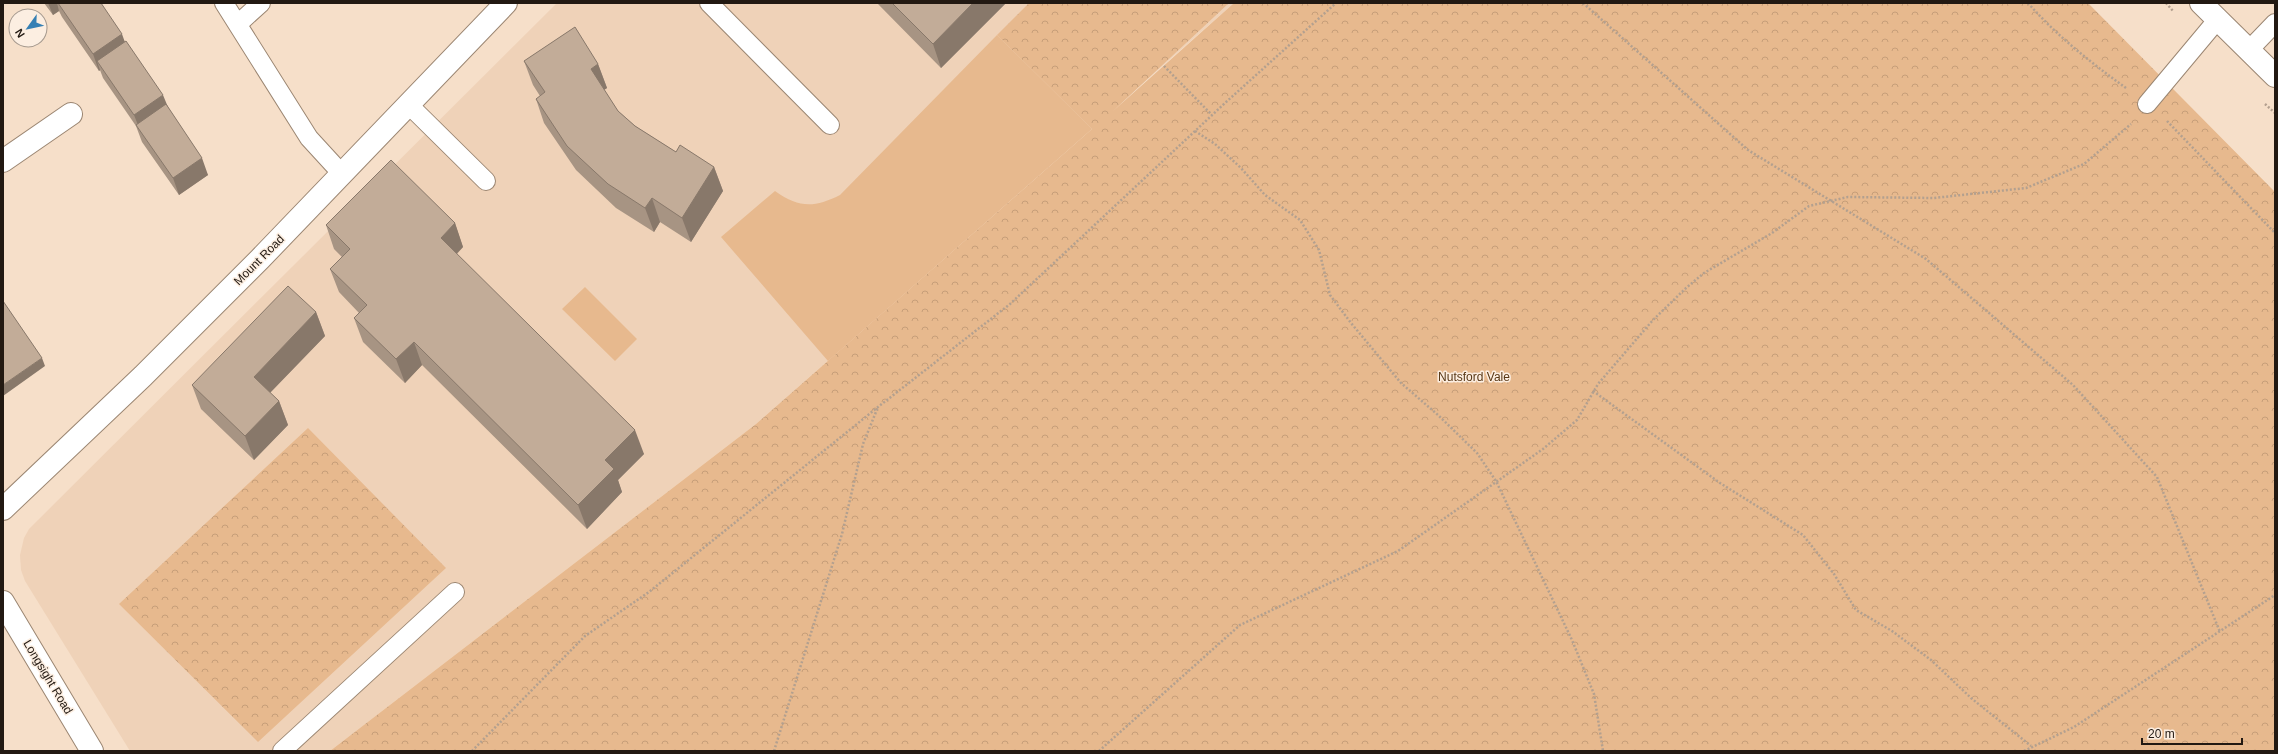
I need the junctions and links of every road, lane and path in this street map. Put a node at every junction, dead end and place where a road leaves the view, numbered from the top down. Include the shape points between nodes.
1 (224, 3) edge
2 (262, 3) edge
3 (506, 3) edge
4 (709, 3) edge
5 (1336, 3) edge
6 (1582, 3) edge
7 (2200, 3) edge
8 (2218, 19) junction
9 (2275, 23) edge
10 (238, 24) junction
11 (2249, 50) junction
12 (1164, 66) dead end
13 (2275, 76) edge
14 (2148, 104) joint
15 (409, 105) junction
16 (71, 114) dead end
17 (1212, 115) junction
18 (830, 125) dead end
19 (1195, 131) junction
20 (3, 161) edge
21 (342, 174) junction
22 (486, 181) dead end
23 (1831, 201) junction
24 (1593, 392) junction
25 (878, 407) junction
26 (1496, 481) junction
27 (3, 509) edge
28 (455, 592) dead end
29 (2275, 595) edge
30 (3, 602) edge
31 (2220, 632) junction
32 (2032, 746) junction
33 (92, 751) edge
34 (282, 751) edge
35 (472, 751) edge
36 (774, 751) edge
37 (1100, 751) edge
38 (1603, 751) edge
39 (2024, 751) edge

1 - 10 lane
2 - 10 lane
3 - 15 main road, Mount Road
4 - 18 lane
5 - 17 path
6 - 23 path via 1748,150
7 - 8 main road
8 - 11 main road
8 - 14 lane
9 - 11 lane
10 - 21 lane via 310,138
11 - 13 main road
12 - 17 path
14 - 23 path via 2127,130 2084,164 2026,188 1934,198 1876,196 1848,197
15 - 21 main road, Mount Road
15 - 22 lane
16 - 20 main road
17 - 19 path
19 - 25 path via 1039,274 1010,304
19 - 26 path via 1215,144 1265,195 1300,220 1319,250 1330,295 1351,323 1401,383 1477,453
21 - 27 main road, Mount Road via 143,376
23 - 24 path via 1809,206 1772,233 1704,273 1653,320
23 - 31 path via 1926,259 2073,385 2158,477
24 - 26 path via 1577,420 1543,449
24 - 32 path via 1720,483 1803,536 1834,574 1856,610 1892,631 1931,660 1971,698
25 - 35 path via 649,592 585,636
25 - 36 path via 863,444 842,534
26 - 37 path via 1398,550 1240,625
26 - 38 path via 1572,640 1594,694
28 - 34 lane
29 - 31 path
30 - 33 main road, Longsight Road
31 - 32 path via 2164,670 2101,707 2074,727
32 - 39 path

